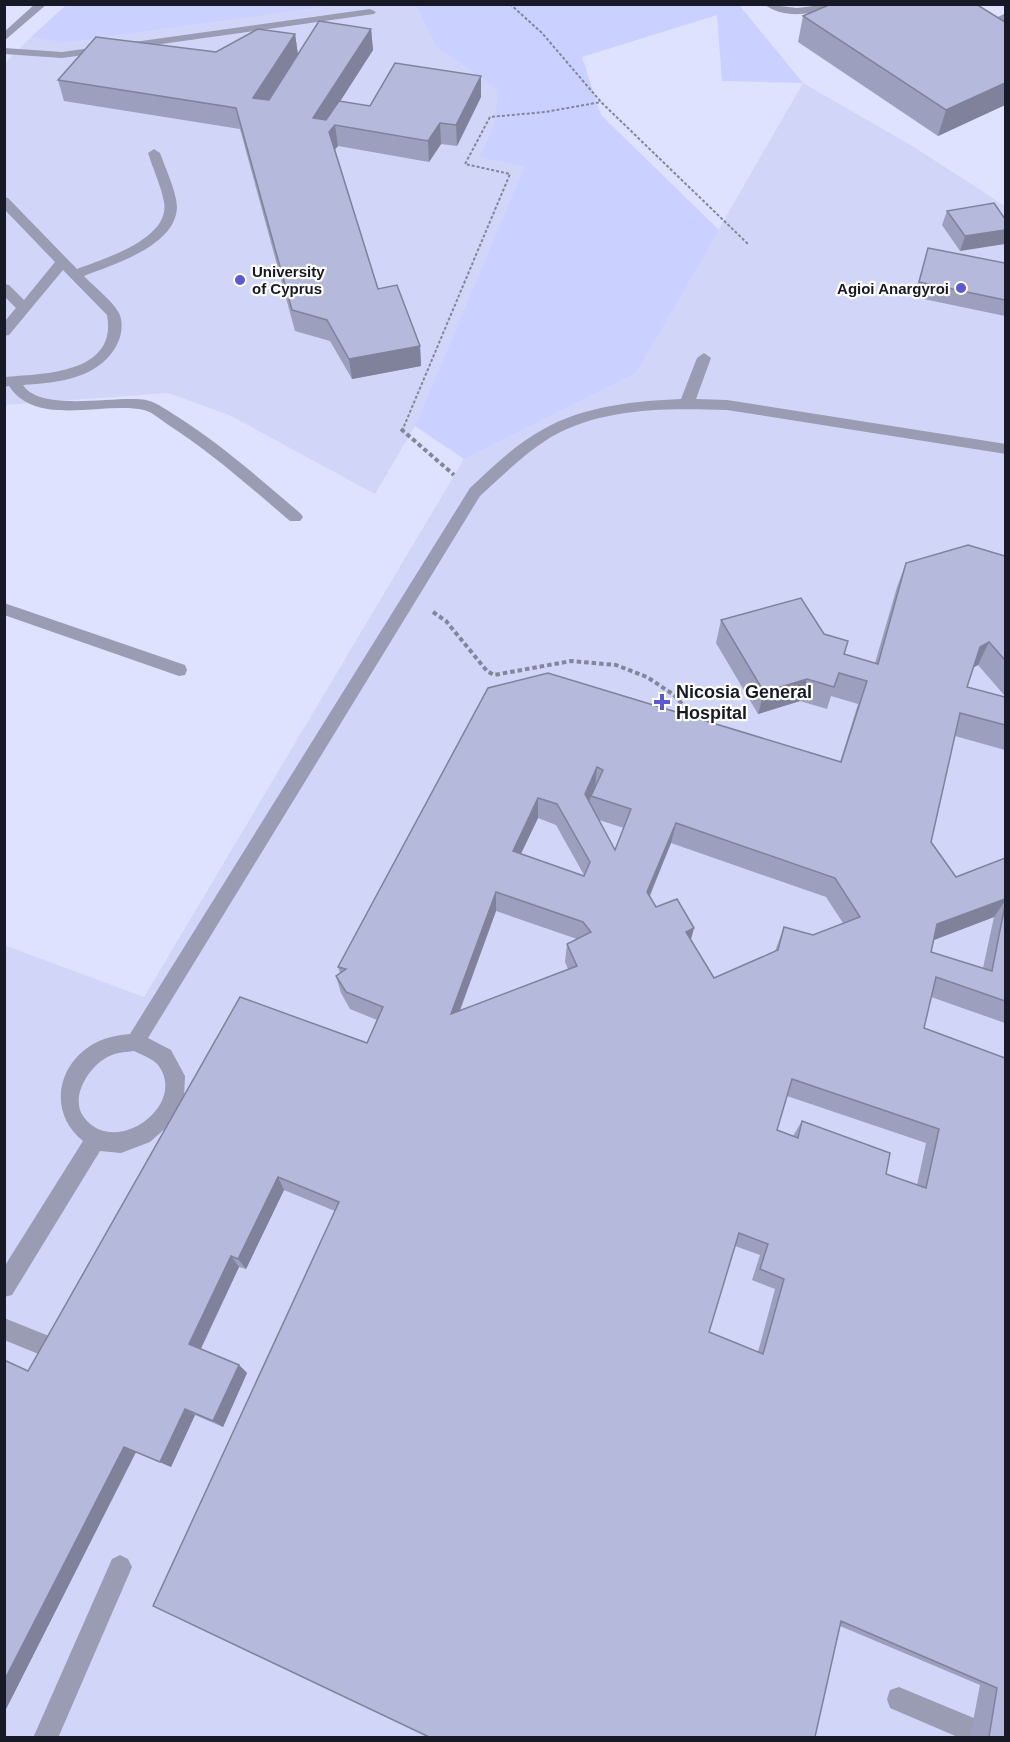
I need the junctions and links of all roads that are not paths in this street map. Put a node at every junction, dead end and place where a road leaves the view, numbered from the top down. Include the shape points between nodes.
1 (42, 4) edge
2 (769, 4) edge
3 (825, 4) edge
4 (370, 12) dead end
5 (1005, 16) edge
6 (990, 24) edge
7 (4, 38) edge
8 (4, 51) edge
9 (154, 153) dead end
10 (4, 201) edge
11 (63, 261) junction
12 (76, 274) junction
13 (4, 288) edge
14 (24, 308) junction
15 (4, 332) edge
16 (704, 358) dead end
17 (9, 382) edge
18 (687, 403) junction
19 (1005, 449) edge
20 (295, 517) dead end
21 (4, 609) edge
22 (179, 670) dead end
23 (136, 1042) junction
24 (96, 1139) junction
25 (4, 1287) edge
26 (4, 1329) edge
27 (51, 1348) edge
28 (120, 1567) dead end
29 (899, 1700) dead end
30 (972, 1730) dead end
31 (45, 1737) edge

1 - 7 street
2 - 3 street via 798,12
4 - 8 street via 62,55
5 - 6 street
9 - 12 street via 171,204 168,221 153,239 136,249
10 - 11 street
11 - 12 street
11 - 14 street
12 - 17 street via 113,314 117,334 93,363 73,373
13 - 14 street
14 - 15 street
16 - 18 street
17 - 20 street via 24,397 54,405 147,405 195,434
18 - 19 street via 727,405
18 - 23 street via 646,404 557,427 512,458 475,492
21 - 22 street
23 - 24 street via 120,1043 89,1059 71,1088 74,1119
23 - 24 street via 153,1047 174,1070 177,1087 173,1104 150,1132 133,1140 114,1143
24 - 25 street
26 - 27 street
28 - 31 street
29 - 30 street

